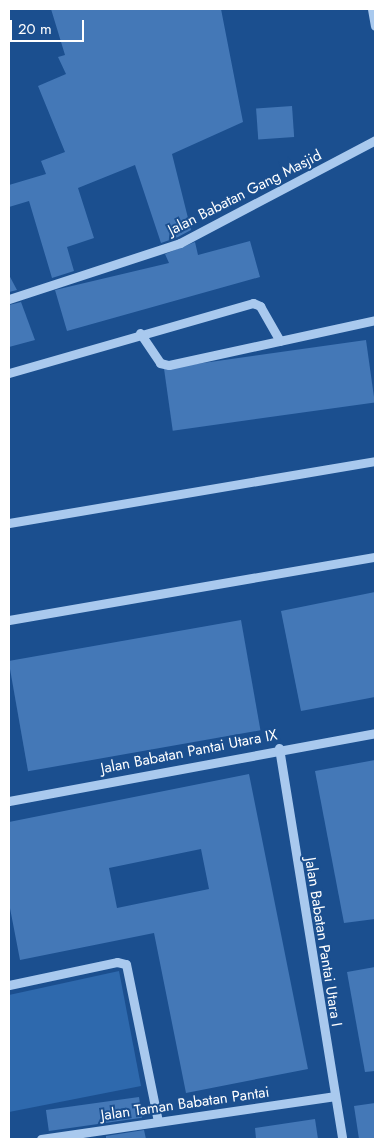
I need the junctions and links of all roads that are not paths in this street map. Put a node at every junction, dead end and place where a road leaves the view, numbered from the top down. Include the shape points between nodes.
1 (372, 9) edge
2 (375, 26) edge
3 (375, 140) edge
4 (9, 299) edge
5 (375, 320) edge
6 (140, 333) junction
7 (280, 341) junction
8 (9, 374) edge
9 (375, 461) edge
10 (9, 522) edge
11 (375, 557) edge
12 (9, 620) edge
13 (375, 734) edge
14 (279, 748) junction
15 (9, 800) edge
16 (9, 985) edge
17 (334, 1096) junction
18 (158, 1122) junction
19 (40, 1139) edge
20 (342, 1139) edge

1 - 2 street
3 - 4 street, Jalan Babatan Gang Masjid via 180,243
5 - 7 street
6 - 7 street via 160,362 169,365
6 - 7 street via 254,302 260,306
6 - 8 street
9 - 10 street
11 - 12 street
13 - 14 street, Jalan Babatan Pantai Utara IX
14 - 15 street, Jalan Babatan Pantai Utara IX
14 - 17 street, Jalan Babatan Pantai Utara I
16 - 18 street via 116,962 126,964
17 - 18 street, Jalan Taman Babatan Pantai
17 - 20 street, Jalan Babatan Pantai Utara I
18 - 19 street, Jalan Taman Babatan Pantai

